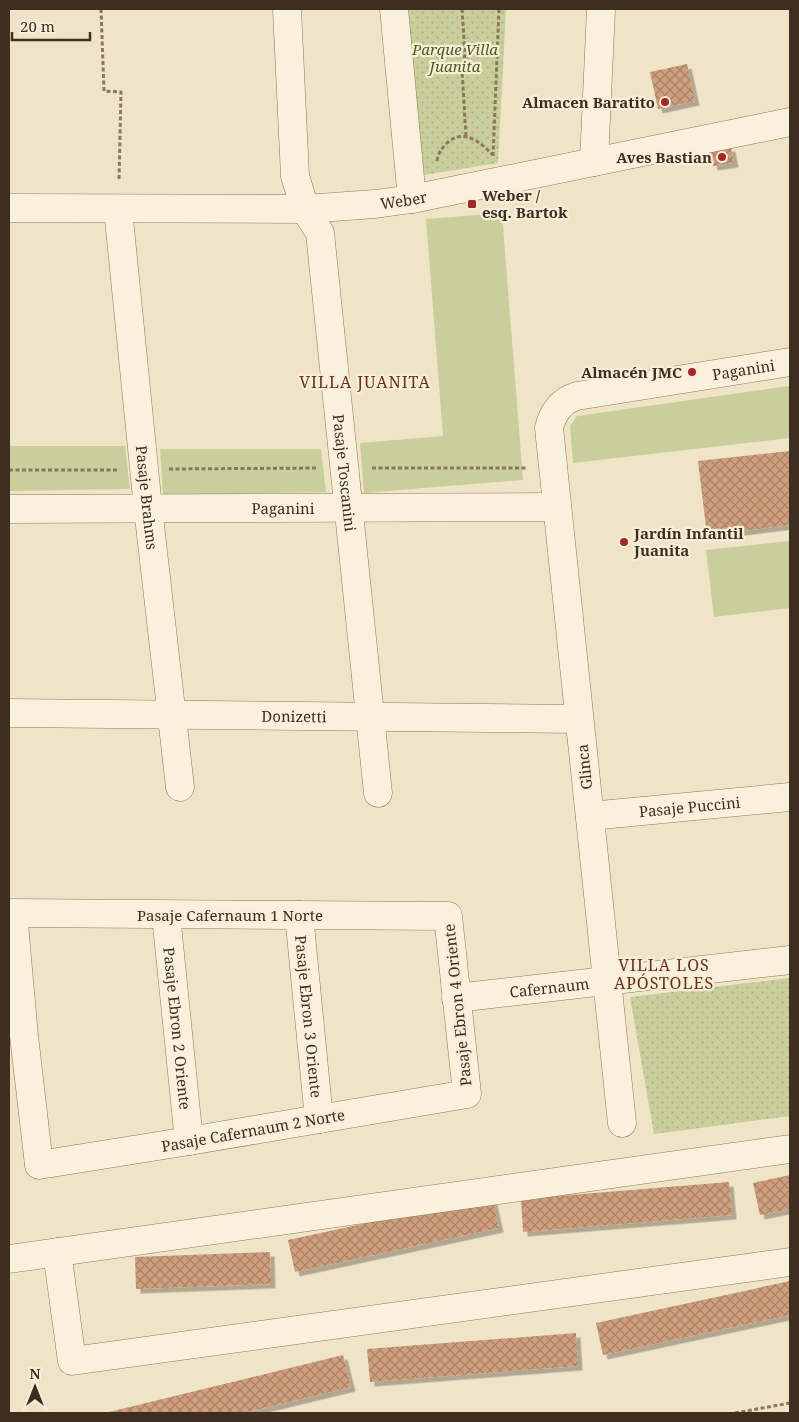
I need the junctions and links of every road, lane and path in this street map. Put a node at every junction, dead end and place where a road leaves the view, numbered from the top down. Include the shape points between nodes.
1 (101, 9) edge
2 (287, 9) edge
3 (394, 9) edge
4 (462, 9) edge
5 (499, 9) edge
6 (600, 9) edge
7 (790, 122) edge
8 (466, 136) junction
9 (493, 156) junction
10 (493, 162) dead end
11 (594, 162) junction
12 (412, 190) junction
13 (9, 208) edge
14 (118, 209) junction
15 (305, 209) junction
16 (790, 362) edge
17 (555, 411) joint
18 (345, 468) junction
19 (552, 468) junction
20 (9, 470) edge
21 (144, 470) junction
22 (556, 507) junction
23 (148, 508) junction
24 (349, 508) junction
25 (9, 509) edge
26 (9, 713) edge
27 (170, 715) junction
28 (370, 716) junction
29 (579, 719) junction
30 (180, 786) dead end
31 (378, 793) dead end
32 (790, 797) edge
33 (590, 816) junction
34 (166, 915) junction
35 (299, 915) junction
36 (448, 916) joint
37 (790, 960) edge
38 (607, 981) junction
39 (456, 998) junction
40 (17, 1037) edge
41 (467, 1094) joint
42 (319, 1119) junction
43 (622, 1124) dead end
44 (189, 1141) junction
45 (790, 1149) edge
46 (57, 1252) junction
47 (9, 1259) edge
48 (790, 1262) edge
49 (790, 1403) edge
50 (735, 1413) edge

1 - 14 path via 104,92 121,92
2 - 15 street, Pasaje Toscanini via 295,176
3 - 12 street
4 - 8 path
5 - 9 path
6 - 11 street
7 - 11 street, Weber
8 - 9 path via 482,144
8 - 12 path via 454,138 442,148 437,176
9 - 10 path
11 - 12 street, Weber
12 - 15 street, Weber via 366,205
13 - 14 street, Weber
14 - 15 street, Weber
14 - 21 street, Pasaje Brahms
15 - 18 street, Pasaje Toscanini via 320,233
16 - 17 street, Paganini via 577,396 569,398
17 - 19 street, Glinca via 549,428
18 - 19 path
18 - 21 path
18 - 24 street, Pasaje Toscanini
19 - 22 street, Glinca
20 - 21 path
21 - 23 street, Pasaje Brahms
22 - 24 street, Paganini
22 - 29 street, Glinca
23 - 24 street, Paganini
23 - 25 street, Paganini
23 - 27 street, Pasaje Brahms
24 - 28 street, Pasaje Toscanini
26 - 27 street, Donizetti
27 - 28 street, Donizetti
27 - 30 street, Pasaje Brahms
28 - 29 street, Donizetti
28 - 31 street, Pasaje Toscanini
29 - 33 street, Glinca
32 - 33 street, Pasaje Puccini
33 - 38 street, Glinca
34 - 35 street, Pasaje Cafernaum 1 Norte
34 - 40 street, Pasaje Cafernaum 1 Norte via 13,913
34 - 44 street, Pasaje Ebron 2 Oriente
35 - 36 street, Pasaje Cafernaum 1 Norte
35 - 42 street, Pasaje Ebron 3 Oriente
36 - 39 street, Pasaje Ebron 4 Oriente
37 - 38 street, Cafernaum
38 - 39 street, Cafernaum
38 - 43 street, Glinca
39 - 41 street, Pasaje Ebron 4 Oriente
40 - 44 street, Pasaje Cafernaum 2 Norte via 39,1165
41 - 42 street, Pasaje Cafernaum 2 Norte
42 - 44 street, Pasaje Cafernaum 2 Norte
45 - 46 street
46 - 47 street
46 - 48 street via 72,1360
49 - 50 path

